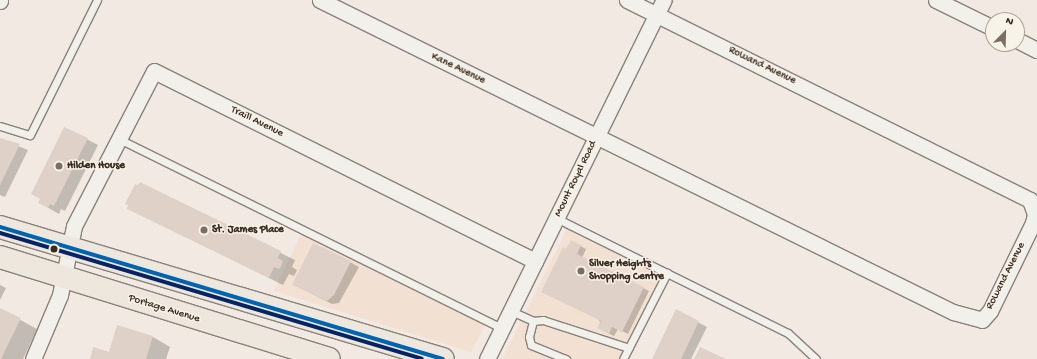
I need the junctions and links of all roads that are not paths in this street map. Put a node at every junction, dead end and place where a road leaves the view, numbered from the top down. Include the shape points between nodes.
1 (97, 0) edge
2 (320, 0) edge
3 (627, 0) edge
4 (664, 0) edge
5 (936, 0) edge
6 (657, 15) junction
7 (985, 24) edge
8 (1025, 44) edge
9 (1037, 50) edge
10 (0, 126) edge
11 (597, 137) junction
12 (119, 139) junction
13 (556, 218) junction
14 (0, 227) edge
15 (72, 248) junction
16 (0, 258) edge
17 (535, 260) junction
18 (667, 273) junction
19 (64, 278) junction
20 (511, 311) junction
21 (533, 320) junction
22 (502, 328) junction
23 (629, 348) junction
24 (33, 359) edge
25 (329, 359) edge
26 (443, 359) edge
27 (487, 359) edge
28 (566, 359) edge
29 (623, 359) edge
30 (816, 359) edge

1 - 10 lane via 30,135
2 - 11 street, Kane Avenue
3 - 6 street
4 - 6 street, Mount Royal Road
5 - 7 street
6 - 11 street, Mount Royal Road
6 - 11 street, Rowand Avenue via 1027,197 1034,206 1033,223 997,297 982,320 953,312
8 - 9 street
11 - 13 street, Mount Royal Road
12 - 15 street, Traill Avenue via 74,226
12 - 17 street, Traill Avenue via 154,71
12 - 22 lane
13 - 17 street, Mount Royal Road
13 - 18 lane
14 - 15 highway
15 - 19 street, Traill Avenue
15 - 26 highway
16 - 19 highway, Portage Avenue
17 - 20 street, Mount Royal Road
18 - 23 lane
18 - 30 lane via 788,333
19 - 24 street, Traill Avenue via 60,295
19 - 25 highway, Portage Avenue
20 - 21 lane
20 - 22 street, Mount Royal Road
21 - 23 lane via 543,320
21 - 28 lane via 529,337 531,345
22 - 27 street, Mount Royal Road
23 - 29 lane

